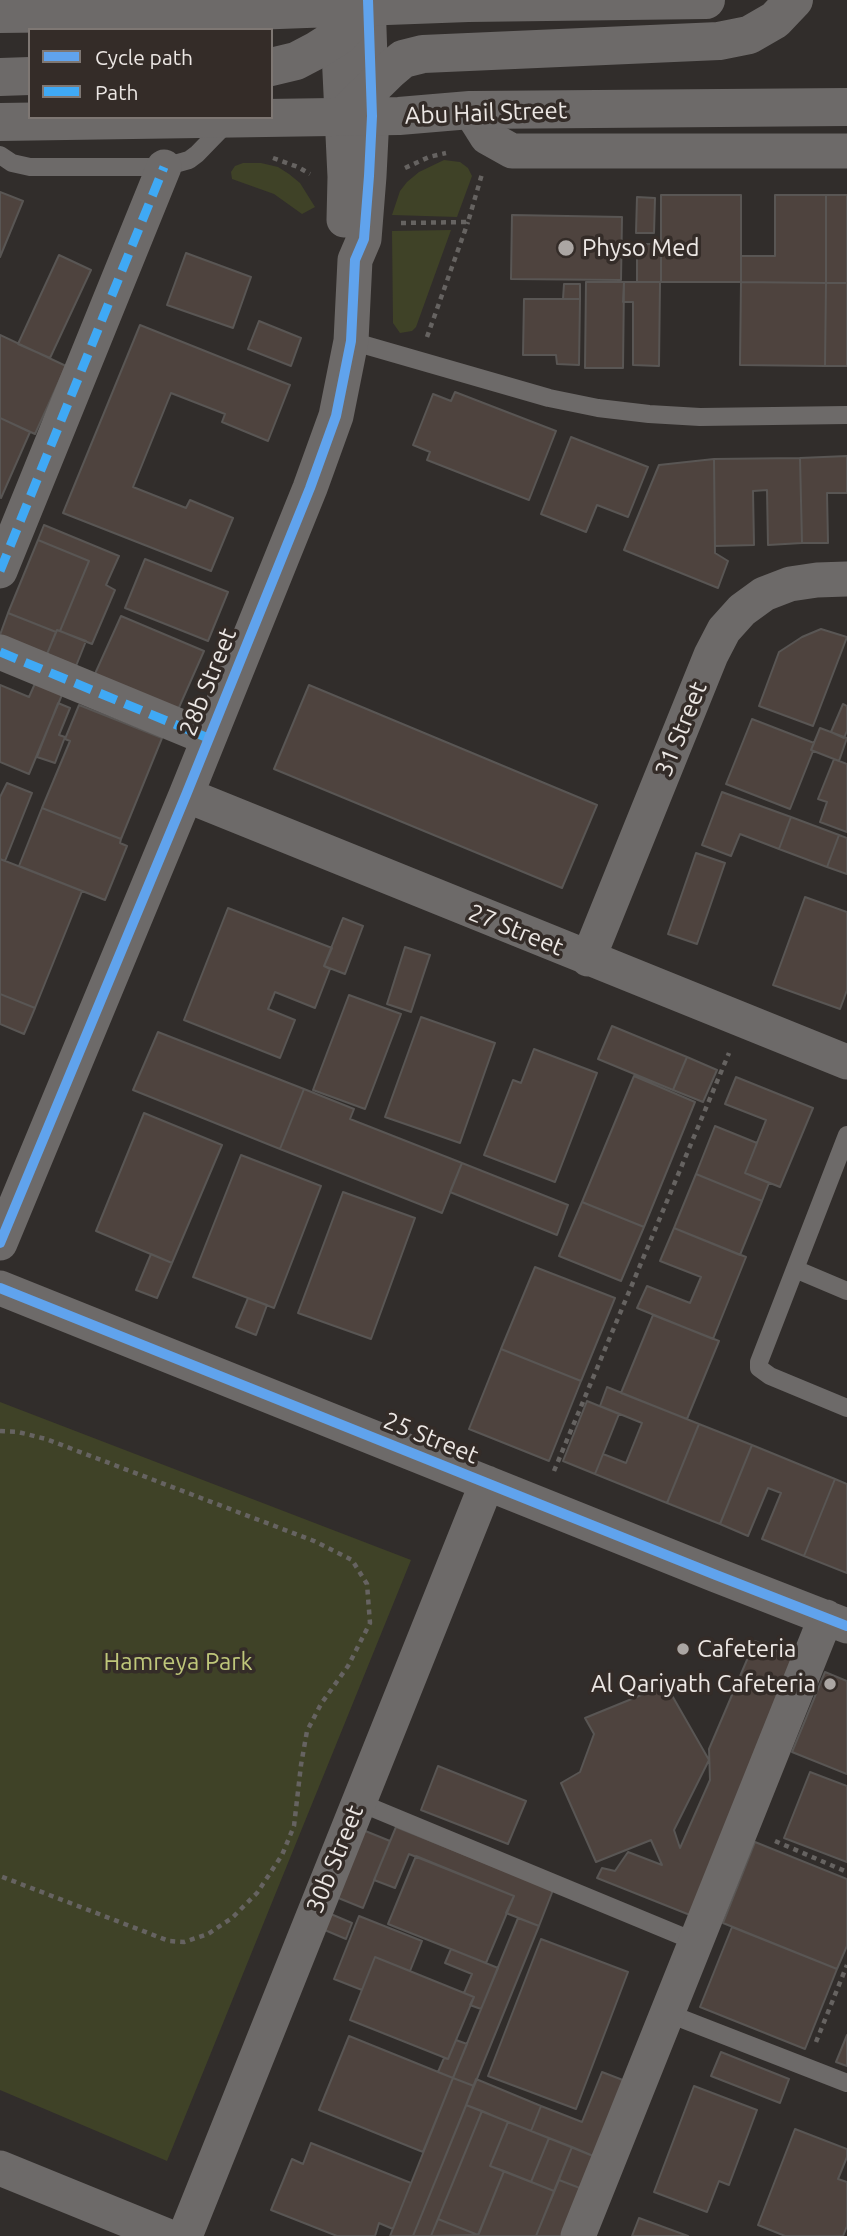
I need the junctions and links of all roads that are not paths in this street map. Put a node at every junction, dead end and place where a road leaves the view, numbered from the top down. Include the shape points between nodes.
1 (706, 0) edge
2 (794, 0) edge
3 (469, 1) edge
4 (230, 6) edge
5 (350, 10) edge
6 (0, 14) edge
7 (273, 67) edge
8 (28, 76) edge
9 (0, 77) edge
10 (375, 102) junction
11 (847, 107) edge
12 (470, 110) junction
13 (273, 114) edge
14 (231, 119) joint
15 (0, 122) edge
16 (847, 151) edge
17 (0, 155) edge
18 (164, 167) junction
19 (351, 341) junction
20 (847, 415) edge
21 (0, 571) edge
22 (847, 579) edge
23 (0, 652) edge
24 (208, 738) junction
25 (186, 795) junction
26 (588, 959) junction
27 (847, 1062) edge
28 (847, 1135) edge
29 (0, 1243) edge
30 (795, 1269) junction
31 (0, 1288) edge
32 (847, 1291) edge
33 (847, 1408) edge
34 (487, 1483) junction
35 (836, 1621) edge
36 (358, 1802) junction
37 (696, 1942) junction
38 (667, 2013) junction
39 (847, 2083) edge
40 (0, 2168) edge
41 (167, 2236) edge
42 (185, 2236) edge
43 (578, 2236) edge

1 - 3 main road
2 - 10 main road via 775,20 749,35 719,41 423,54 403,60
3 - 5 main road
4 - 5 main road
4 - 6 main road
5 - 7 main road via 317,50
5 - 10 street, 28b Street
8 - 9 main road
10 - 12 main road, Abu Hail Street
10 - 13 main road, Abu Hail Street
10 - 19 street, 28b Street via 344,228 355,260
11 - 12 main road, Abu Hail Street
12 - 16 street via 487,137 512,151
14 - 15 main road, Abu Hail Street
14 - 18 lane via 189,160
17 - 18 lane via 30,167
18 - 21 street
19 - 20 lane via 549,398 636,413
19 - 24 street, 28b Street via 324,453
22 - 26 street, 31 Street via 790,583 764,594 724,630
23 - 24 street
24 - 25 street, 28b Street
25 - 26 street, 27 Street
25 - 29 street, 28b Street
26 - 27 street, 27 Street
28 - 30 lane
30 - 32 lane
30 - 33 lane via 760,1355 760,1368
31 - 34 street, 25 Street
34 - 35 street, 25 Street
34 - 36 street, 30b Street
35 - 37 street via 742,1826
36 - 37 lane
36 - 42 street, 30b Street
37 - 38 street
38 - 39 lane
38 - 43 street
40 - 41 street

